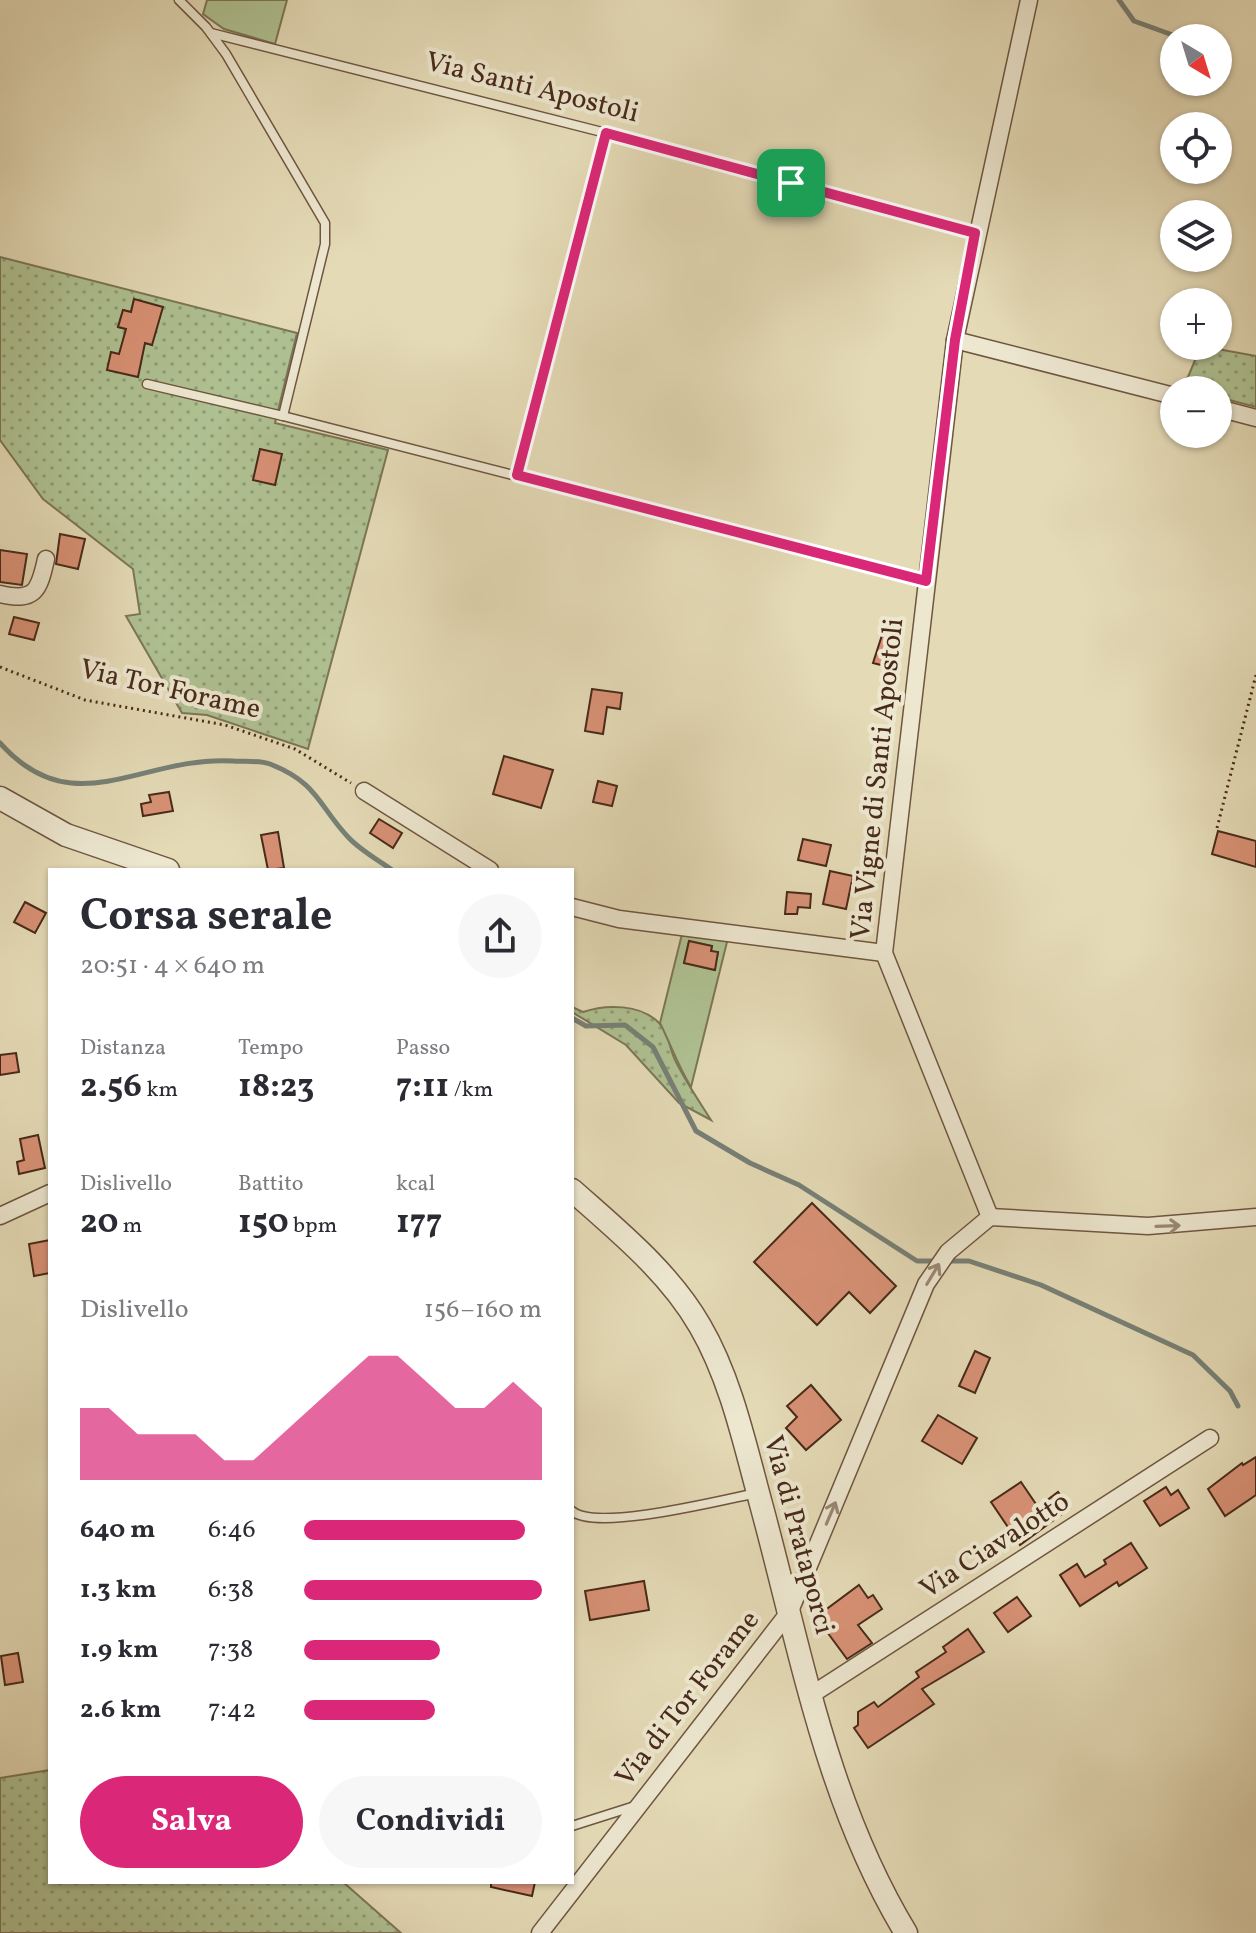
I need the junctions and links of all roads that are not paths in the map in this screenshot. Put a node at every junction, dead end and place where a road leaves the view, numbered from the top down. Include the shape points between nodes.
1 (179, 0) edge
2 (1029, 0) edge
3 (211, 33) junction
4 (975, 233) junction
5 (955, 340) junction
6 (147, 384) dead end
7 (1160, 392) edge
8 (1232, 412) edge
9 (283, 416) junction
10 (1256, 418) edge
11 (46, 559) dead end
12 (926, 581) junction
13 (0, 594) edge
14 (364, 791) road end
15 (0, 798) edge
16 (162, 868) edge
17 (487, 868) edge
18 (574, 908) edge
19 (884, 953) junction
20 (574, 1192) edge
21 (48, 1194) edge
22 (0, 1216) edge
23 (990, 1217) junction
24 (1256, 1217) edge
25 (1210, 1438) dead end
26 (758, 1493) junction
27 (574, 1512) edge
28 (790, 1611) junction
29 (808, 1697) junction
30 (639, 1805) junction
31 (574, 1825) edge
32 (540, 1933) edge
33 (906, 1933) edge

1 - 3 lane
2 - 4 street, Via Vigne di Santi Apostoli
3 - 4 lane, Via Santi Apostoli
3 - 9 lane via 326,228
4 - 5 street, Via Vigne di Santi Apostoli
5 - 7 street
5 - 12 street, Via Vigne di Santi Apostoli
6 - 9 lane
8 - 10 street
9 - 12 lane
11 - 13 street via 32,593 20,598
12 - 19 street, Via Vigne di Santi Apostoli
14 - 17 street
15 - 16 street via 81,842
18 - 19 street via 619,919
19 - 23 street, Via Vigne di Santi Apostoli
20 - 26 street, Via di Prataporci via 649,1260 699,1324 723,1379
21 - 22 street
23 -> 24 street via 1148,1226
28 -> 23 street, Via di Tor Forame via 926,1284 956,1244
25 - 29 street, Via Ciavalotto
26 - 27 lane via 611,1520
26 - 28 street, Via di Prataporci
28 - 29 street, Via di Prataporci
28 - 30 street, Via di Tor Forame
29 - 33 street, Via di Prataporci via 847,1813
30 - 31 lane
30 - 32 street, Via di Tor Forame

